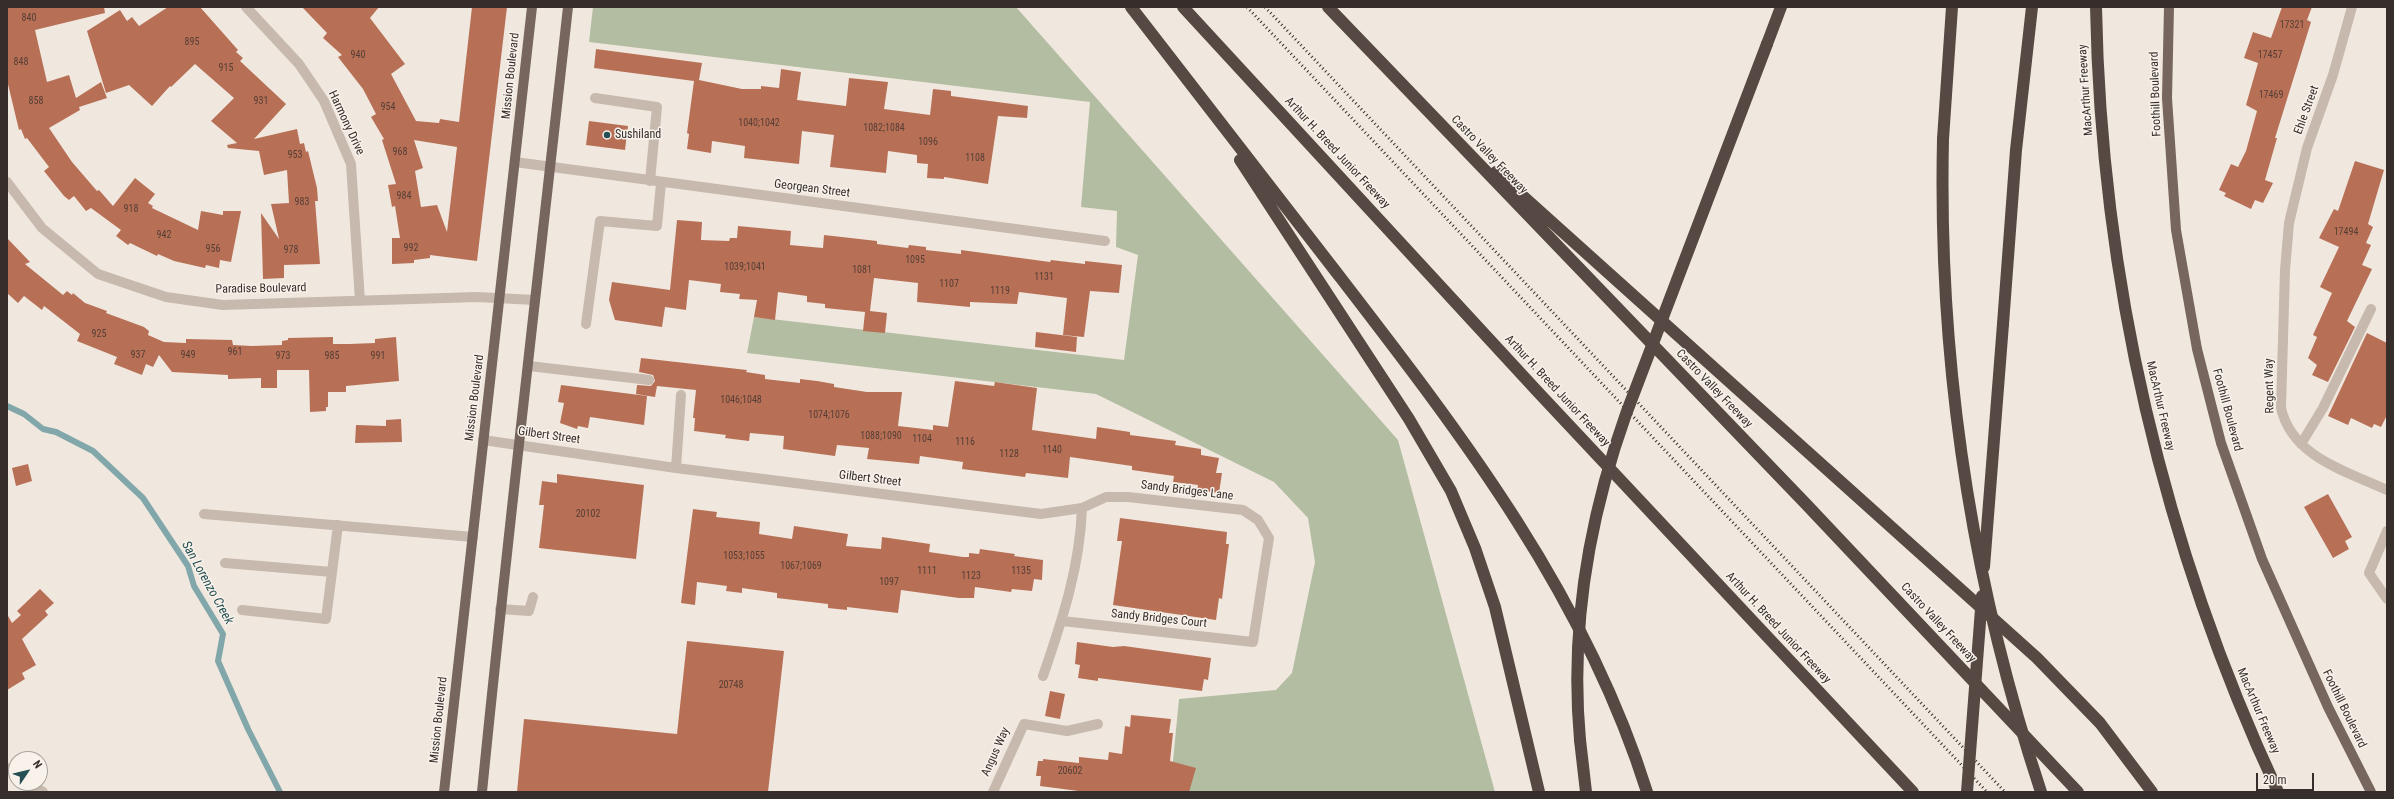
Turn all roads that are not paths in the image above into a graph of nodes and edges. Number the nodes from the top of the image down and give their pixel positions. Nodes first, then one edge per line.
1 (246, 7) edge
2 (532, 7) edge
3 (568, 7) edge
4 (1131, 7) edge
5 (1183, 7) edge
6 (1328, 7) edge
7 (1781, 7) edge
8 (1952, 7) edge
9 (2032, 7) edge
10 (2096, 7) edge
11 (2169, 7) edge
12 (2352, 7) edge
13 (1168, 56) junction
14 (595, 98) dead end
15 (1423, 107) junction
16 (515, 162) junction
17 (550, 167) junction
18 (650, 181) junction
19 (7, 182) edge
20 (661, 183) junction
21 (2289, 223) joint
22 (1105, 241) dead end
23 (500, 297) junction
24 (360, 300) junction
25 (535, 300) junction
26 (2371, 309) dead end
27 (586, 324) dead end
28 (529, 366) junction
29 (648, 380) dead end
30 (681, 394) dead end
31 (483, 440) junction
32 (2301, 444) junction
33 (518, 445) junction
34 (676, 468) junction
35 (2387, 490) edge
36 (1082, 508) junction
37 (204, 514) dead end
38 (338, 525) junction
39 (2387, 531) edge
40 (473, 537) junction
41 (225, 563) dead end
42 (332, 572) junction
43 (533, 597) dead end
44 (2387, 599) edge
45 (500, 609) junction
46 (242, 610) dead end
47 (1062, 621) junction
48 (1253, 642) joint
49 (1043, 676) dead end
50 (1098, 724) dead end
51 (444, 792) edge
52 (482, 792) edge
53 (993, 792) edge
54 (1539, 792) edge
55 (1586, 792) edge
56 (1646, 792) edge
57 (1913, 792) edge
58 (1967, 792) edge
59 (2041, 792) edge
60 (2078, 792) edge
61 (2152, 792) edge
62 (2278, 792) edge
63 (2371, 792) edge

1 - 24 street, Harmony Drive
2 - 16 main road, Mission Boulevard
3 - 17 main road
4 - 13 highway
5 - 57 highway, Arthur H. Breed Junior Freeway
6 - 15 highway, Castro Valley Freeway
7 - 55 highway, bridge
8 - 59 highway, bridge
9 - 58 highway, bridge
10 - 62 highway, MacArthur Freeway
11 - 63 main road, Foothill Boulevard
12 - 21 street, Ehle Street
13 - 54 highway
13 - 56 highway
14 - 18 street
15 - 60 highway, Castro Valley Freeway
15 - 61 highway
16 - 17 street, Georgean Street
16 - 23 main road, Mission Boulevard
17 - 18 street, Georgean Street
17 - 25 main road
18 - 20 street, Georgean Street
19 - 24 street, Paradise Boulevard
20 - 22 street, Georgean Street
20 - 27 street
21 - 32 street, Regent Way
23 - 24 street, Paradise Boulevard
23 - 25 street, Paradise Boulevard
23 - 31 main road, Mission Boulevard
25 - 28 main road
26 - 32 street
28 - 29 street
28 - 33 main road
30 - 34 street
31 - 33 street, Gilbert Street
31 - 40 main road, Mission Boulevard
32 - 35 street, Regent Way
33 - 34 street, Gilbert Street
33 - 45 main road
34 - 36 street, Gilbert Street
36 - 47 street
36 - 48 street, Sandy Bridges Lane
37 - 38 street
38 - 40 street
38 - 42 street
39 - 44 street
40 - 51 main road, Mission Boulevard
41 - 42 street
42 - 46 street
43 - 45 street
45 - 52 main road
47 - 48 street, Sandy Bridges Court
47 - 49 street
50 - 53 street, Angus Way

